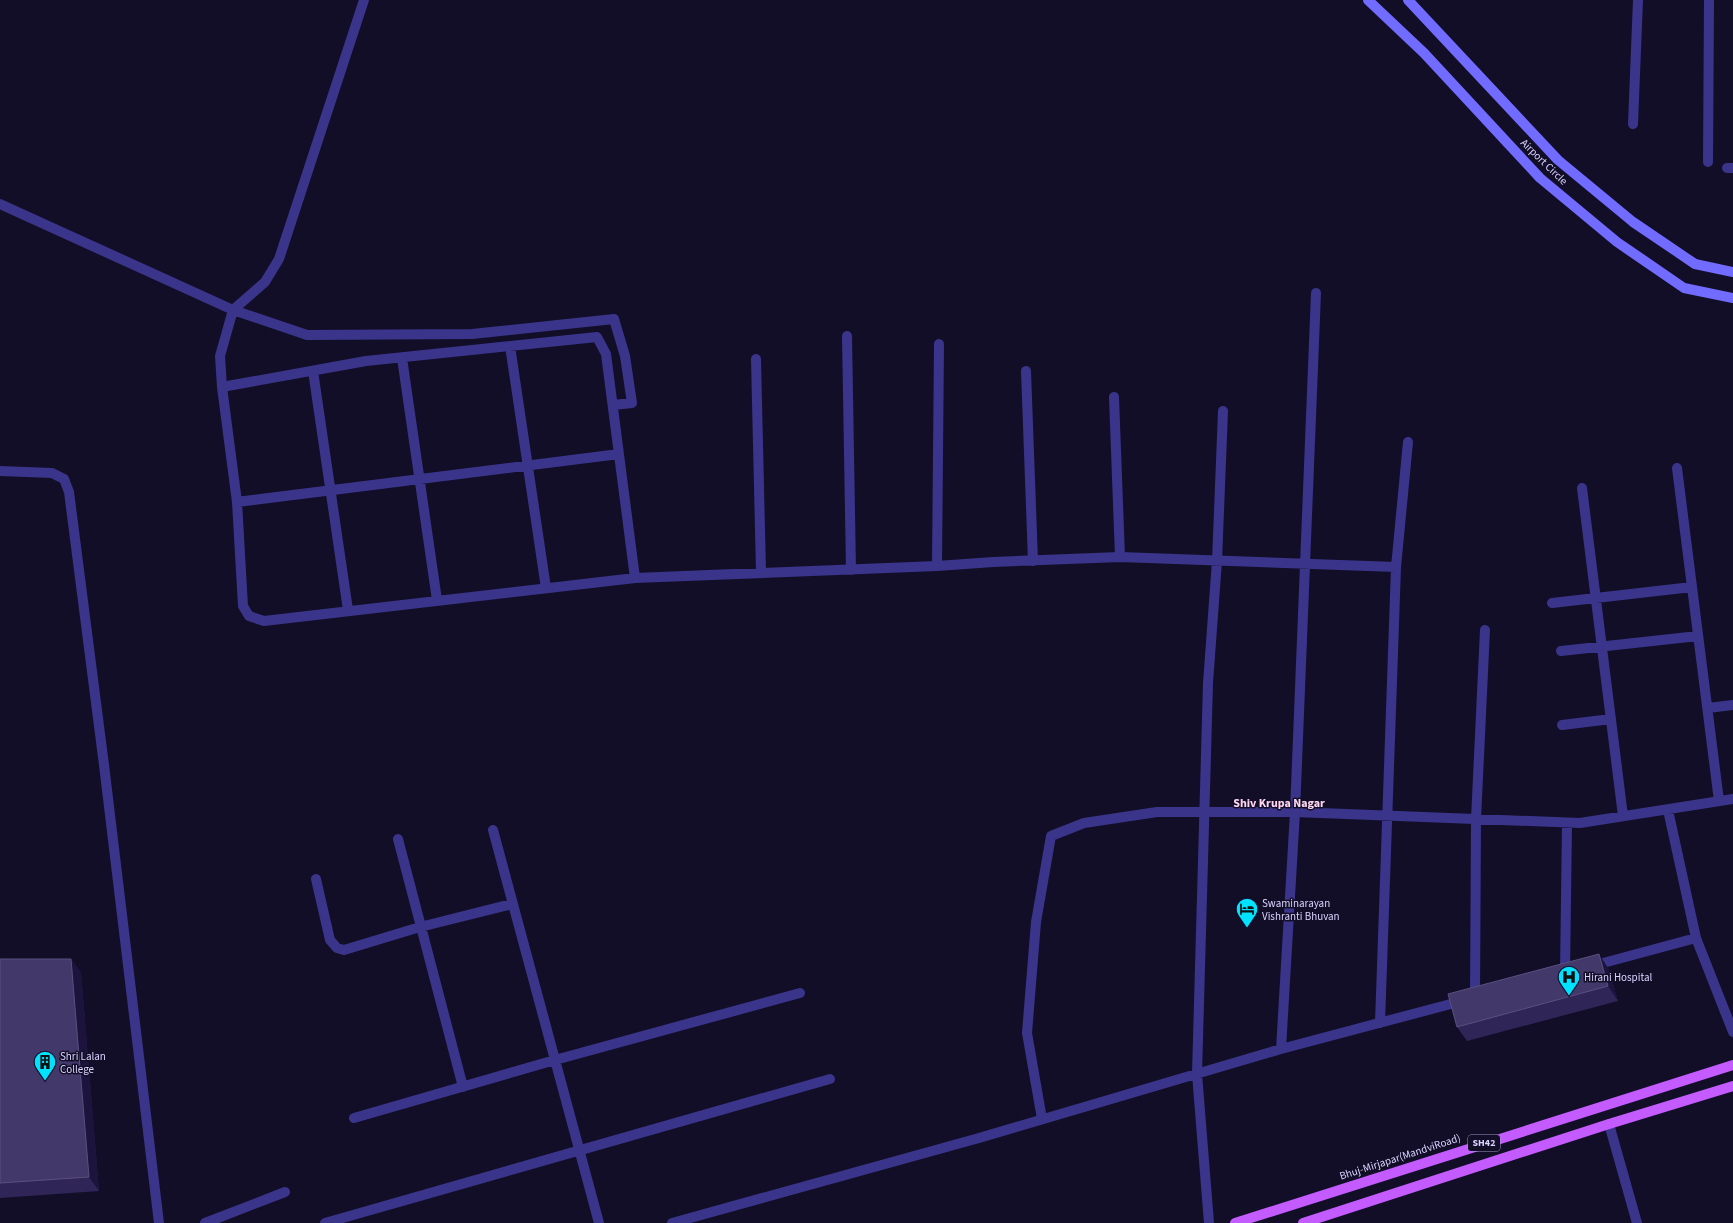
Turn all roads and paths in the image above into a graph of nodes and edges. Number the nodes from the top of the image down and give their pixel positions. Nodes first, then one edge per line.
1 (364, 0) edge
2 (1368, 0) edge
3 (1408, 0) edge
4 (1638, 0) edge
5 (1709, 0) edge
6 (1633, 124) dead end
7 (1708, 162) dead end
8 (0, 204) edge
9 (1733, 272) edge
10 (1316, 293) dead end
11 (1733, 298) edge
12 (233, 310) junction
13 (847, 336) dead end
14 (939, 344) dead end
15 (510, 346) junction
16 (402, 358) junction
17 (756, 359) dead end
18 (313, 371) junction
19 (1026, 371) dead end
20 (222, 387) junction
21 (1114, 397) dead end
22 (613, 406) junction
23 (1223, 411) dead end
24 (1408, 442) dead end
25 (619, 454) junction
26 (528, 465) junction
27 (1677, 468) dead end
28 (0, 471) edge
29 (418, 479) junction
30 (1582, 488) dead end
31 (330, 490) junction
32 (237, 502) junction
33 (1120, 557) junction
34 (1033, 561) junction
35 (1217, 561) junction
36 (1305, 564) junction
37 (937, 566) junction
38 (1396, 567) junction
39 (851, 570) junction
40 (761, 572) junction
41 (635, 578) junction
42 (1692, 587) junction
43 (546, 588) junction
44 (1596, 598) junction
45 (437, 600) junction
46 (1552, 603) dead end
47 (348, 610) junction
48 (1485, 630) dead end
49 (1698, 636) junction
50 (1602, 647) junction
51 (1561, 651) dead end
52 (1733, 705) edge
53 (1708, 708) junction
54 (1611, 719) junction
55 (1562, 725) dead end
56 (1733, 799) edge
57 (1719, 802) junction
58 (1668, 810) junction
59 (1205, 812) junction
60 (1295, 812) junction
61 (1388, 815) junction
62 (1623, 816) junction
63 (1476, 819) junction
64 (1567, 822) junction
65 (492, 830) dead end
66 (398, 839) dead end
67 (316, 879) dead end
68 (512, 904) junction
69 (420, 927) junction
70 (1696, 938) junction
71 (800, 993) dead end
72 (1380, 1023) junction
73 (1733, 1032) edge
74 (1280, 1050) junction
75 (555, 1060) junction
76 (1733, 1065) edge
77 (1197, 1074) junction
78 (830, 1079) dead end
79 (1733, 1086) edge
80 (463, 1087) junction
81 (354, 1118) dead end
82 (1042, 1119) junction
83 (1610, 1124) junction
84 (579, 1151) junction
85 (285, 1192) dead end
86 (159, 1223) edge
87 (205, 1223) edge
88 (325, 1223) edge
89 (599, 1223) edge
90 (672, 1223) edge
91 (1208, 1223) edge
92 (1235, 1223) edge
93 (1303, 1223) edge
94 (1637, 1223) edge

1 - 12 street
2 - 11 main road, Airport Circle
3 - 9 main road, Airport Circle
4 - 6 street
5 - 7 street
8 - 12 street
10 - 36 street
12 - 20 street
12 - 22 street
13 - 39 street
14 - 37 street
15 - 16 street
15 - 22 street
15 - 26 street
16 - 18 street
16 - 29 street
17 - 40 street
18 - 20 street
18 - 31 street
19 - 34 street
20 - 32 street
21 - 33 street
22 - 25 street
23 - 35 street
24 - 38 street
25 - 26 street
25 - 41 street
26 - 29 street
26 - 43 street
27 - 42 street
28 - 86 street
29 - 31 street
29 - 45 street
30 - 44 street
31 - 32 street
31 - 47 street
32 - 47 street
33 - 34 street
33 - 35 street
34 - 37 street
35 - 36 street
35 - 59 street
36 - 38 street
36 - 60 street
37 - 39 street
38 - 61 street
39 - 40 street
40 - 41 street
41 - 43 street
42 - 44 street
42 - 49 street
43 - 45 street
44 - 46 street
44 - 50 street
45 - 47 street
48 - 63 street
49 - 50 street
49 - 53 street
50 - 51 street
50 - 54 street
52 - 53 street
53 - 57 street
54 - 55 street
54 - 62 street
56 - 57 street
57 - 58 street
58 - 62 street
58 - 70 street
59 - 60 street
59 - 77 street
59 - 82 street
60 - 61 street
60 - 74 street
61 - 63 street
61 - 72 street
62 - 64 street
63 - 64 street
63 - 72 street
64 - 70 street
65 - 68 street
66 - 69 street
67 - 69 street
68 - 69 street
68 - 75 street
69 - 80 street
70 - 73 street
71 - 75 street
72 - 74 street
74 - 77 street
75 - 80 street
75 - 84 street
76 - 92 main road, Bhuj-Mirjapar(MandviRoad) / SH42
77 - 82 street
77 - 91 street
78 - 84 street
79 - 83 main road, SH42
80 - 81 street
82 - 90 street
83 - 93 main road, SH42
83 - 94 street
84 - 88 street
84 - 89 street
85 - 87 street

